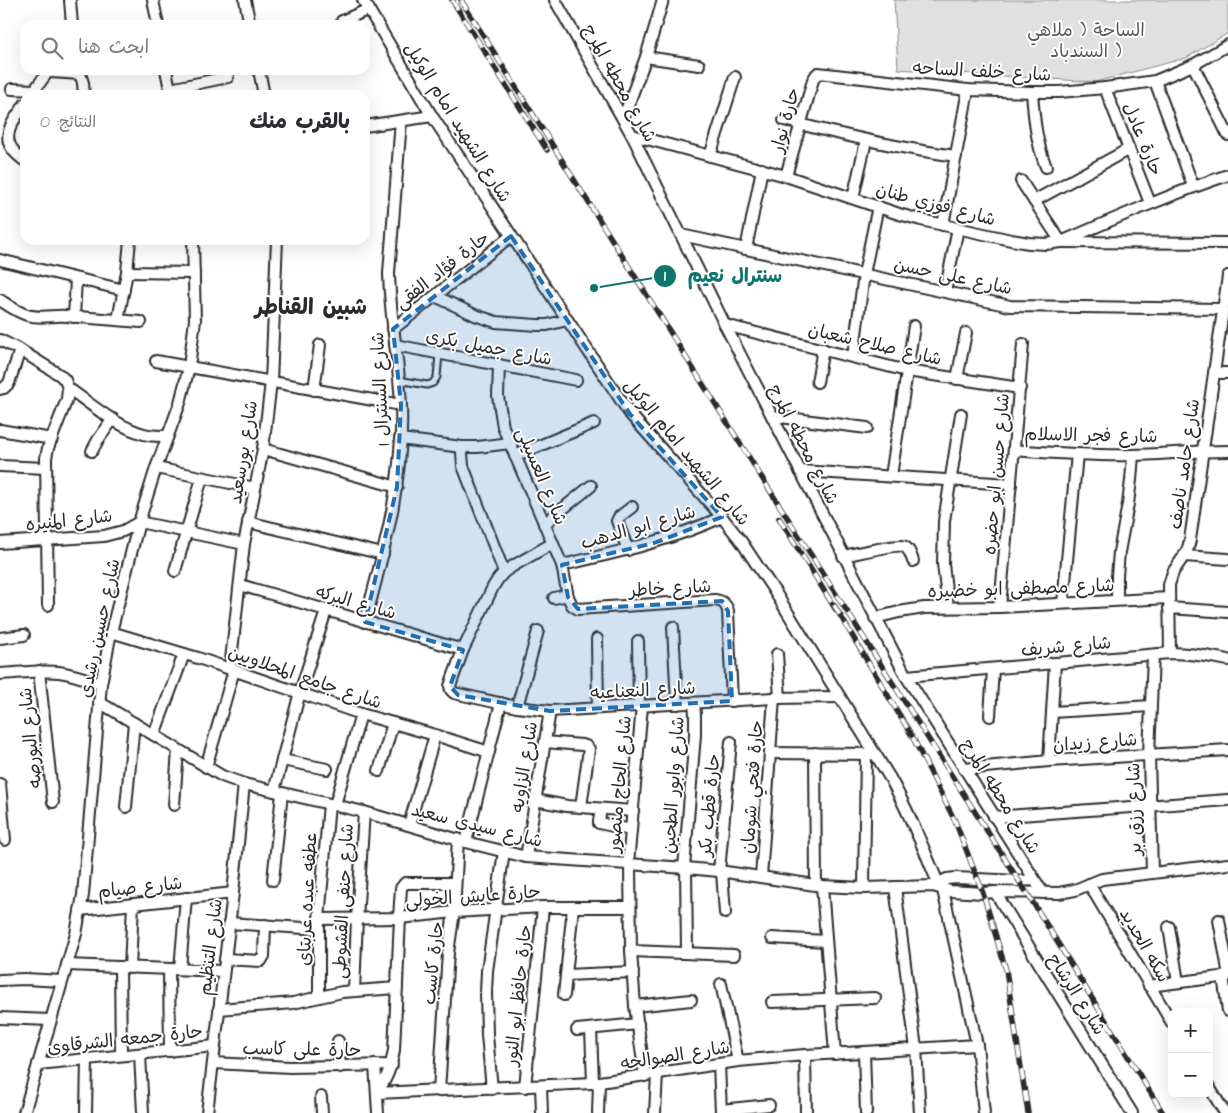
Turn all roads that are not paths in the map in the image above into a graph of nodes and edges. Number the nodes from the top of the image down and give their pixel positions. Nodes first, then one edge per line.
1 (70, 0) edge
2 (153, 0) edge
3 (244, 0) edge
4 (555, 0) edge
5 (663, 0) edge
6 (366, 5) edge
7 (72, 20) edge
8 (157, 20) edge
9 (249, 20) edge
10 (344, 20) edge
11 (1228, 45) edge
12 (646, 57) junction
13 (699, 64) dead end
14 (1193, 65) junction
15 (816, 74) joint
16 (46, 75) edge
17 (81, 75) edge
18 (167, 75) edge
19 (260, 75) edge
20 (228, 77) dead end
21 (735, 77) dead end
22 (1155, 81) junction
23 (1105, 88) junction
24 (12, 89) dead end
25 (20, 90) edge
26 (34, 90) edge
27 (84, 90) edge
28 (170, 90) edge
29 (178, 90) edge
30 (263, 90) edge
31 (968, 90) junction
32 (1032, 92) junction
33 (20, 112) edge
34 (432, 116) junction
35 (623, 119) junction
36 (401, 120) junction
37 (784, 120) dead end
38 (12, 124) junction
39 (800, 124) junction
40 (0, 125) edge
41 (370, 127) edge
42 (632, 135) junction
43 (1228, 135) edge
44 (866, 141) junction
45 (1129, 149) junction
46 (20, 156) edge
47 (710, 156) junction
48 (956, 156) junction
49 (1046, 166) dead end
50 (762, 169) junction
51 (1228, 175) edge
52 (786, 176) junction
53 (1021, 181) dead end
54 (1193, 186) junction
55 (853, 198) junction
56 (1034, 201) junction
57 (1150, 203) junction
58 (878, 206) junction
59 (943, 225) junction
60 (958, 228) junction
61 (681, 235) junction
62 (511, 236) junction
63 (1060, 242) junction
64 (1228, 243) edge
65 (130, 245) edge
66 (193, 245) edge
67 (277, 245) edge
68 (746, 249) junction
69 (0, 260) edge
70 (127, 272) junction
71 (194, 272) junction
72 (864, 274) junction
73 (1228, 276) edge
74 (76, 279) junction
75 (124, 290) junction
76 (945, 292) junction
77 (435, 296) junction
78 (0, 300) edge
79 (1223, 308) junction
80 (74, 317) junction
81 (118, 320) junction
82 (567, 320) junction
83 (1225, 321) edge
84 (141, 322) dead end
85 (725, 325) junction
86 (914, 326) dead end
87 (393, 329) junction
88 (966, 333) dead end
89 (0, 340) edge
90 (1023, 344) dead end
91 (320, 345) dead end
92 (395, 345) junction
93 (823, 349) junction
94 (20, 350) junction
95 (439, 354) junction
96 (853, 357) junction
97 (156, 361) dead end
98 (499, 365) junction
99 (189, 367) junction
100 (907, 371) junction
101 (1214, 373) junction
102 (1228, 373) edge
103 (957, 379) junction
104 (398, 380) junction
105 (576, 380) dead end
106 (271, 382) junction
107 (817, 382) dead end
108 (68, 388) junction
109 (1020, 388) junction
110 (0, 389) edge
111 (314, 390) junction
112 (401, 405) junction
113 (962, 414) dead end
114 (772, 416) junction
115 (113, 420) junction
116 (594, 423) dead end
117 (867, 428) dead end
118 (0, 430) edge
119 (168, 436) junction
120 (52, 439) junction
121 (400, 439) junction
122 (510, 443) junction
123 (462, 447) junction
124 (262, 449) junction
125 (1014, 450) junction
126 (92, 451) dead end
127 (1203, 451) junction
128 (1228, 451) edge
129 (1077, 454) junction
130 (1133, 455) junction
131 (515, 456) junction
132 (0, 466) edge
133 (46, 468) junction
134 (156, 468) junction
135 (800, 471) junction
136 (891, 476) junction
137 (202, 478) junction
138 (951, 480) junction
139 (1011, 484) junction
140 (591, 486) dead end
141 (396, 487) junction
142 (255, 488) junction
143 (632, 507) dead end
144 (722, 518) junction
145 (139, 522) junction
146 (248, 522) junction
147 (544, 524) junction
148 (187, 531) junction
149 (47, 540) junction
150 (0, 543) edge
151 (244, 544) junction
152 (553, 544) junction
153 (628, 550) junction
154 (383, 554) junction
155 (843, 556) junction
156 (1184, 556) junction
157 (1228, 559) edge
158 (913, 561) dead end
159 (562, 565) junction
160 (175, 571) dead end
161 (504, 572) junction
162 (240, 586) junction
163 (568, 597) junction
164 (554, 598) dead end
165 (1117, 600) junction
166 (1063, 603) junction
167 (1169, 603) junction
168 (48, 605) dead end
169 (948, 607) junction
170 (1000, 607) junction
171 (326, 610) junction
172 (1228, 612) edge
173 (876, 618) junction
174 (365, 622) junction
175 (672, 628) dead end
176 (538, 631) dead end
177 (110, 632) junction
178 (24, 635) dead end
179 (0, 638) edge
180 (597, 639) dead end
181 (638, 641) dead end
182 (463, 650) junction
183 (1170, 653) junction
184 (184, 654) junction
185 (777, 654) dead end
186 (1153, 655) junction
187 (1228, 660) edge
188 (1055, 663) junction
189 (993, 669) junction
190 (232, 670) junction
191 (39, 671) junction
192 (0, 674) edge
193 (906, 676) junction
194 (101, 684) junction
195 (300, 692) junction
196 (840, 697) junction
197 (777, 698) junction
198 (732, 701) junction
199 (99, 702) junction
200 (694, 703) junction
201 (501, 704) junction
202 (676, 704) junction
203 (517, 706) junction
204 (641, 706) junction
205 (1151, 706) junction
206 (598, 708) junction
207 (550, 711) junction
208 (1052, 712) junction
209 (361, 714) junction
210 (990, 716) dead end
211 (134, 723) junction
212 (393, 723) junction
213 (154, 735) junction
214 (435, 735) junction
215 (545, 742) junction
216 (731, 742) dead end
217 (178, 750) junction
218 (1228, 750) edge
219 (489, 752) junction
220 (770, 753) junction
221 (815, 753) junction
222 (871, 754) junction
223 (1149, 755) junction
224 (282, 760) junction
225 (1050, 761) junction
226 (206, 767) junction
227 (964, 768) junction
228 (327, 769) dead end
229 (379, 771) dead end
230 (0, 784) edge
231 (244, 784) junction
232 (278, 792) junction
233 (535, 800) junction
234 (1228, 800) edge
235 (52, 802) dead end
236 (332, 804) junction
237 (174, 805) dead end
238 (1150, 806) junction
239 (126, 807) dead end
240 (581, 807) junction
241 (600, 809) junction
242 (633, 811) junction
243 (364, 812) junction
244 (994, 817) junction
245 (409, 825) junction
246 (631, 830) junction
247 (6, 840) dead end
248 (462, 841) junction
249 (504, 852) junction
250 (526, 857) junction
251 (629, 864) junction
252 (1228, 864) edge
253 (685, 868) junction
254 (720, 872) junction
255 (1152, 873) junction
256 (761, 877) junction
257 (273, 880) dead end
258 (1034, 880) junction
259 (455, 883) junction
260 (1090, 884) junction
261 (819, 885) junction
262 (938, 886) junction
263 (895, 887) junction
264 (864, 888) junction
265 (995, 892) junction
266 (233, 893) junction
267 (1043, 893) junction
268 (186, 898) junction
269 (133, 904) junction
270 (543, 907) junction
271 (574, 907) junction
272 (630, 907) junction
273 (496, 909) junction
274 (80, 910) junction
275 (454, 912) junction
276 (725, 914) dead end
277 (400, 918) junction
278 (357, 919) junction
279 (1219, 920) dead end
280 (229, 923) junction
281 (319, 924) junction
282 (265, 925) junction
283 (1168, 927) dead end
284 (772, 938) dead end
285 (826, 941) junction
286 (631, 951) junction
287 (687, 953) junction
288 (734, 955) dead end
289 (225, 959) junction
290 (67, 965) junction
291 (125, 967) junction
292 (175, 969) junction
293 (223, 971) junction
294 (633, 972) junction
295 (1226, 974) edge
296 (566, 975) junction
297 (0, 980) edge
298 (62, 981) junction
299 (1178, 982) junction
300 (721, 984) dead end
301 (1149, 986) junction
302 (397, 988) junction
303 (354, 991) junction
304 (564, 995) dead end
305 (319, 996) junction
306 (875, 998) dead end
307 (691, 1000) dead end
308 (830, 1000) junction
309 (772, 1002) dead end
310 (635, 1006) junction
311 (219, 1009) junction
312 (1228, 1011) edge
313 (1168, 1017) edge
314 (0, 1018) edge
315 (50, 1020) junction
316 (638, 1024) junction
317 (591, 1029) junction
318 (577, 1030) dead end
319 (338, 1041) dead end
320 (977, 1045) junction
321 (215, 1046) junction
322 (916, 1049) junction
323 (170, 1051) junction
324 (864, 1052) junction
325 (140, 1054) junction
326 (834, 1054) junction
327 (121, 1055) junction
328 (805, 1055) junction
329 (87, 1059) junction
330 (738, 1061) junction
331 (213, 1063) junction
332 (38, 1064) junction
333 (719, 1064) junction
334 (375, 1065) junction
335 (392, 1065) junction
336 (340, 1067) junction
337 (657, 1074) junction
338 (645, 1076) junction
339 (596, 1083) junction
340 (541, 1086) junction
341 (525, 1087) junction
342 (492, 1089) junction
343 (439, 1091) junction
344 (377, 1094) junction
345 (1213, 1094) edge
346 (321, 1097) dead end
347 (769, 1105) dead end
348 (721, 1112) edge
349 (24, 1113) edge
350 (86, 1113) edge
351 (143, 1113) edge
352 (207, 1113) edge
353 (322, 1113) edge
354 (378, 1113) edge
355 (542, 1113) edge
356 (598, 1113) edge
357 (655, 1113) edge
358 (806, 1113) edge
359 (866, 1113) edge
360 (920, 1113) edge
361 (984, 1113) edge
362 (1132, 1113) edge
363 (1225, 1113) edge

1 - 7 street
2 - 8 street
3 - 9 street
4 - 35 street, شارع محطه المرج
5 - 12 street
6 - 10 street
6 - 34 street, شارع الشهيد امام الوكيل
11 - 14 street, شارع خلف الساحه
12 - 13 street
12 - 35 street
14 - 22 street, شارع خلف الساحه
14 - 43 street
15 - 31 street, شارع خلف الساحه
15 - 39 street, حارة نوار
16 - 26 street
17 - 27 street
18 - 28 street
19 - 30 street
20 - 29 street
21 - 47 street
22 - 23 street, شارع خلف الساحه
22 - 54 street
23 - 32 street, شارع خلف الساحه
23 - 45 street, حارة عادل
24 - 25 street
31 - 32 street, شارع خلف الساحه
31 - 48 street
32 - 49 street
33 - 38 street
34 - 36 street
34 - 62 street, شارع الشهيد امام الوكيل
35 - 42 street, شارع محطه المرج
36 - 41 street
36 - 87 street, شارع السنترال 1
37 - 39 street
38 - 40 street
38 - 46 street
39 - 44 street
39 - 52 street, حارة نوار
42 - 47 street, شارع فوزي طنان
42 - 61 street, شارع محطه المرج
44 - 48 street
44 - 55 street
45 - 56 street
45 - 57 street, حارة عادل
47 - 50 street, شارع فوزي طنان
48 - 59 street
50 - 52 street, شارع فوزي طنان
50 - 68 street
51 - 54 street, شارع فوزي طنان
52 - 55 street, شارع فوزي طنان
53 - 56 street
54 - 57 street, شارع فوزي طنان
55 - 58 street, شارع فوزي طنان
56 - 63 street
57 - 63 street, شارع فوزي طنان
58 - 59 street, شارع فوزي طنان
58 - 72 street
59 - 60 street, شارع فوزي طنان
60 - 63 street, شارع فوزي طنان
60 - 76 street
61 - 68 street, شارع على حسن
61 - 85 street, شارع محطه المرج
62 - 77 street, حارة فؤاد الفقى
62 - 82 street, شارع الشهيد امام الوكيل
63 - 64 street
65 - 70 street
66 - 71 street, شارع حسين رشدى
67 - 106 street, شارع بورسعيد
68 - 72 street, شارع على حسن
69 - 74 street
70 - 71 street
70 - 75 street
71 - 99 street, شارع حسين رشدى
72 - 76 street, شارع على حسن
72 - 96 street
73 - 79 street, شارع حامد ناصف
74 - 75 street
74 - 80 street
75 - 81 street
76 - 79 street, شارع على حسن
77 - 82 street
77 - 87 street, حارة فؤاد الفقى
78 - 80 street
79 - 83 street, شارع حامد ناصف
80 - 81 street
81 - 84 street
82 - 144 street, شارع الشهيد امام الوكيل
83 - 101 street, شارع حامد ناصف
85 - 93 street, شارع صلاح شعبان
85 - 114 street, شارع محطه المرج
86 - 100 street
87 - 92 street, شارع السنترال 1
88 - 103 street
89 - 94 street
90 - 109 street, شارع حسن ابو حضره
91 - 111 street
92 - 95 street, شارع جميل بكرى
92 - 104 street, شارع السنترال 1
93 - 96 street, شارع صلاح شعبان
93 - 107 street
94 - 108 street
94 - 110 street
95 - 98 street, شارع جميل بكرى
95 - 104 lane
96 - 100 street, شارع صلاح شعبان
97 - 99 street
98 - 105 street, شارع جميل بكرى
98 - 122 street, شارع العسيلى
99 - 106 street
99 - 119 street, شارع حسين رشدى
100 - 103 street, شارع صلاح شعبان
100 - 136 street
101 - 102 street
101 - 127 street, شارع حامد ناصف
103 - 109 street, شارع صلاح شعبان
104 - 112 street, شارع السنترال 1
106 - 111 street
106 - 124 street, شارع بورسعيد
108 - 115 street
108 - 120 street
109 - 125 street, شارع حسن ابو حضره
111 - 112 street
112 - 121 street, شارع السنترال 1
113 - 138 street
114 - 117 street
114 - 135 street, شارع محطه المرج
115 - 119 street
115 - 126 street
116 - 131 street
118 - 120 street
119 - 134 street, شارع حسين رشدى
120 - 133 street
121 - 123 street
121 - 141 street, شارع السنترال 1
122 - 123 street
122 - 131 street, شارع العسيلى
123 - 161 street
124 - 141 street
124 - 142 street, شارع بورسعيد
125 - 129 street, شارع فجر الاسلام
125 - 139 street, شارع حسن ابو حضره
127 - 128 street, شارع فجر الاسلام
127 - 130 street, شارع فجر الاسلام
127 - 156 street, شارع حامد ناصف
129 - 130 street, شارع فجر الاسلام
129 - 166 street
130 - 165 street
131 - 147 street, شارع العسيلى
132 - 133 street
133 - 149 street
134 - 137 street
134 - 145 street, شارع حسين رشدى
135 - 136 street
135 - 155 street, شارع محطه المرج
136 - 138 street
137 - 142 street
137 - 148 street
138 - 139 street
138 - 169 street
139 - 170 street, شارع حسن ابو حضره
140 - 147 street
141 - 154 street, شارع السنترال 1
142 - 146 street, شارع بورسعيد
143 - 153 street
144 - 153 street, شارع ابو الدهب
144 - 196 street, شارع الشهيد امام الوكيل
145 - 148 street
145 - 149 street, شارع المنيره
145 - 177 street, شارع حسين رشدى
146 - 151 street, شارع بورسعيد
146 - 154 street
147 - 152 street, شارع العسيلى
148 - 151 street
148 - 160 street
149 - 150 street, شارع المنيره
149 - 168 street
151 - 162 street, شارع بورسعيد
152 - 159 street, شارع العسيلى
152 - 161 street
153 - 159 street, شارع ابو الدهب
154 - 174 street, شارع السنترال 1
155 - 158 street
155 - 173 street, شارع محطه المرج
156 - 157 street
156 - 167 street, شارع حامد ناصف
159 - 163 street, شارع العسيلى
161 - 182 street
162 - 171 street, شارع البركه
162 - 190 street, شارع بورسعيد
163 - 164 street
163 - 198 street, شارع خاطر
165 - 166 street, شارع مصطفى ابو خضيره
165 - 167 street, شارع مصطفى ابو خضيره
166 - 170 street, شارع مصطفى ابو خضيره
167 - 172 street, شارع مصطفى ابو خضيره
167 - 183 street, شارع حامد ناصف
169 - 170 street, شارع مصطفى ابو خضيره
169 - 173 street, شارع مصطفى ابو خضيره
171 - 174 street, شارع البركه
171 - 195 street
173 - 193 street, شارع محطه المرج
174 - 182 street, شارع البركه
175 - 202 street
176 - 203 street
177 - 184 street, شارع جامع المحلاويين
177 - 194 street, شارع حسين رشدى
178 - 179 street
180 - 206 street
181 - 204 street, شارع الحاج منصور
182 - 201 street, شارع النعناعيه
183 - 186 street, شارع شريف
183 - 187 street, شارع شريف
184 - 190 street, شارع جامع المحلاويين
184 - 213 street
185 - 197 street, حارة فتحي شومان
186 - 188 street, شارع شريف
186 - 205 street, شارع رزق بر
188 - 189 street, شارع شريف
188 - 208 street
189 - 193 street, شارع شريف
189 - 210 street
190 - 195 street, شارع جامع المحلاويين
190 - 226 street, شارع بورسعيد
191 - 192 street
191 - 194 street
191 - 235 street, شارع البورصه
193 - 227 street, شارع محطه المرج
194 - 199 street, شارع حسين رشدى
195 - 209 street, شارع جامع المحلاويين
195 - 224 street
196 - 197 street, شارع النعناعيه
196 - 222 street, شارع الشهيد امام الوكيل
197 - 198 street, شارع النعناعيه
197 - 220 street, حارة فتحي شومان
198 - 200 street, شارع النعناعيه
199 - 211 street, شارع سيدى سعيد
199 - 274 street, شارع حسين رشدى
200 - 202 street, شارع النعناعيه
200 - 253 street, شارع وابور الطحين
201 - 203 street, شارع النعناعيه
201 - 219 street, حارة كاسب
202 - 204 street, شارع النعناعيه
203 - 207 street, شارع النعناعيه
204 - 206 street, شارع النعناعيه
204 - 242 street, شارع الحاج منصور
205 - 208 street
205 - 223 street, شارع رزق بر
206 - 207 street, شارع النعناعيه
207 - 215 street, شارع الزاويه
208 - 225 street
209 - 212 street, شارع جامع المحلاويين
209 - 236 street, عطفه عبده عربتاى
211 - 213 street, شارع سيدى سعيد
211 - 239 street
212 - 214 street, شارع جامع المحلاويين
212 - 229 street
213 - 217 street, شارع سيدى سعيد
214 - 219 street, شارع جامع المحلاويين
214 - 245 street
215 - 233 street, شارع الزاويه
215 - 240 street
216 - 254 street, حارة قطب بكر
217 - 226 street, شارع سيدى سعيد
217 - 237 street
218 - 223 street, شارع زيدان
219 - 248 street, حارة كاسب
220 - 221 street
220 - 256 street, حارة فتحي شومان
221 - 222 street
221 - 261 street
222 - 262 street, شارع الشهيد امام الوكيل
222 - 264 street
223 - 225 street, شارع زيدان
223 - 238 street, شارع رزق بر
224 - 228 street
224 - 232 street
225 - 227 street, شارع زيدان
226 - 231 street, شارع سيدى سعيد
227 - 244 street, شارع محطه المرج
230 - 247 street
231 - 232 street, شارع سيدى سعيد
231 - 266 street, شارع التنظيم
232 - 236 street, شارع سيدى سعيد
232 - 257 street
233 - 240 street
233 - 250 street, شارع الزاويه
234 - 238 street
236 - 243 street, شارع سيدى سعيد
236 - 281 street, عطفه عبده عربتاى
238 - 244 street
238 - 255 street, شارع رزق بر
240 - 241 street
241 - 242 street
241 - 246 street
242 - 246 street, شارع الحاج منصور
243 - 245 street, شارع سيدى سعيد
243 - 278 street, شارع حنفى القشوطى
244 - 258 street, شارع محطه المرج
245 - 248 street, شارع سيدى سعيد
246 - 251 street, شارع الحاج منصور
248 - 249 street, شارع سيدى سعيد
248 - 259 street, حارة كاسب
249 - 250 street, شارع سيدى سعيد
249 - 273 street
250 - 251 street, شارع سيدى سعيد
251 - 253 street, شارع سيدى سعيد
251 - 272 street, شارع الحاج منصور
252 - 255 street
253 - 254 street, شارع سيدى سعيد
253 - 287 street, شارع وابور الطحين
254 - 256 street, شارع سيدى سعيد
254 - 276 street, حارة قطب بكر
255 - 260 street
256 - 261 street, شارع سيدى سعيد
258 - 262 street
258 - 267 street, شارع محطه المرج
259 - 275 street, حارة كاسب
259 - 277 street
260 - 267 street
260 - 301 street, سكه الحديد
261 - 264 street, شارع سيدى سعيد
261 - 285 street
262 - 263 street, شارع سيدى سعيد
262 - 265 street
262 - 320 street, شارع الشهيد امام الوكيل
263 - 264 street, شارع سيدى سعيد
263 - 322 street
265 - 267 street
265 - 362 street, شارع الرشاح
266 - 268 street, شارع صيام
266 - 280 street, شارع التنظيم
268 - 269 street, شارع صيام
268 - 292 street
269 - 274 street, شارع صيام
269 - 291 street
270 - 271 street, حارة عايش الخولى
270 - 273 street, حارة عايش الخولى
270 - 341 street, حارة حافظ ابو النور
271 - 272 street, حارة عايش الخولى
271 - 296 street
272 - 286 street, شارع الحاج منصور
273 - 275 street, حارة عايش الخولى
273 - 342 street
274 - 290 street, شارع حسين رشدى
275 - 277 street, حارة عايش الخولى
275 - 343 street, حارة كاسب
277 - 278 street, حارة عايش الخولى
277 - 302 street
278 - 281 street, حارة عايش الخولى
278 - 303 street, شارع حنفى القشوطى
279 - 295 street
280 - 282 street, حارة عايش الخولى
280 - 289 street, شارع التنظيم
281 - 282 street, حارة عايش الخولى
281 - 305 street, عطفه عبده عربتاى
282 - 289 street
283 - 299 street
284 - 285 street
285 - 308 street
286 - 287 street
286 - 294 street, شارع الحاج منصور
287 - 288 street
289 - 293 street, شارع التنظيم
290 - 291 street
290 - 298 street, شارع حسين رشدى
291 - 292 street
291 - 327 street
292 - 293 street
292 - 323 street
293 - 311 street, شارع التنظيم
294 - 296 street
294 - 310 street, شارع الحاج منصور
295 - 299 street
295 - 312 street
296 - 304 street
297 - 298 street
298 - 315 street, شارع حسين رشدى
299 - 301 street
300 - 330 street
301 - 313 street, سكه الحديد
302 - 303 street
302 - 335 street
303 - 305 street
305 - 311 street
306 - 308 street
307 - 310 street
308 - 309 street
308 - 326 street
310 - 316 street, شارع الحاج منصور
311 - 321 street, شارع التنظيم
314 - 315 street
315 - 332 street, شارع حسين رشدى
316 - 317 street
316 - 338 street, شارع الحاج منصور
317 - 318 street
317 - 339 street
319 - 336 street
320 - 322 street, شارع الصوالحه
320 - 361 street, شارع الشهيد امام الوكيل
321 - 323 street, حارة جمعه الشرقاوى
321 - 331 street, شارع التنظيم
322 - 324 street, شارع الصوالحه
322 - 360 street
323 - 325 street, حارة جمعه الشرقاوى
324 - 326 street, شارع الصوالحه
324 - 359 street
325 - 327 street, حارة جمعه الشرقاوى
325 - 351 street
326 - 328 street, شارع الصوالحه
327 - 329 street, حارة جمعه الشرقاوى
328 - 330 street, شارع الصوالحه
328 - 358 street
329 - 332 street, حارة جمعه الشرقاوى
329 - 350 street
330 - 333 street, شارع الصوالحه
331 - 336 street, حارة على كاسب
331 - 352 street, شارع التنظيم
332 - 349 street, شارع حسين رشدى
333 - 337 street, شارع الصوالحه
333 - 348 street
334 - 335 street, حارة على كاسب
334 - 336 street, حارة على كاسب
334 - 344 street
335 - 344 street
337 - 338 street, شارع الصوالحه
337 - 357 street
338 - 339 street, شارع الصوالحه
339 - 340 street, شارع الصوالحه
339 - 356 street
340 - 341 street, شارع الصوالحه
340 - 355 street
341 - 342 street, شارع الصوالحه
342 - 343 street, شارع الصوالحه
343 - 344 street, شارع الصوالحه
344 - 354 street
345 - 363 street
346 - 353 street
347 - 348 street

